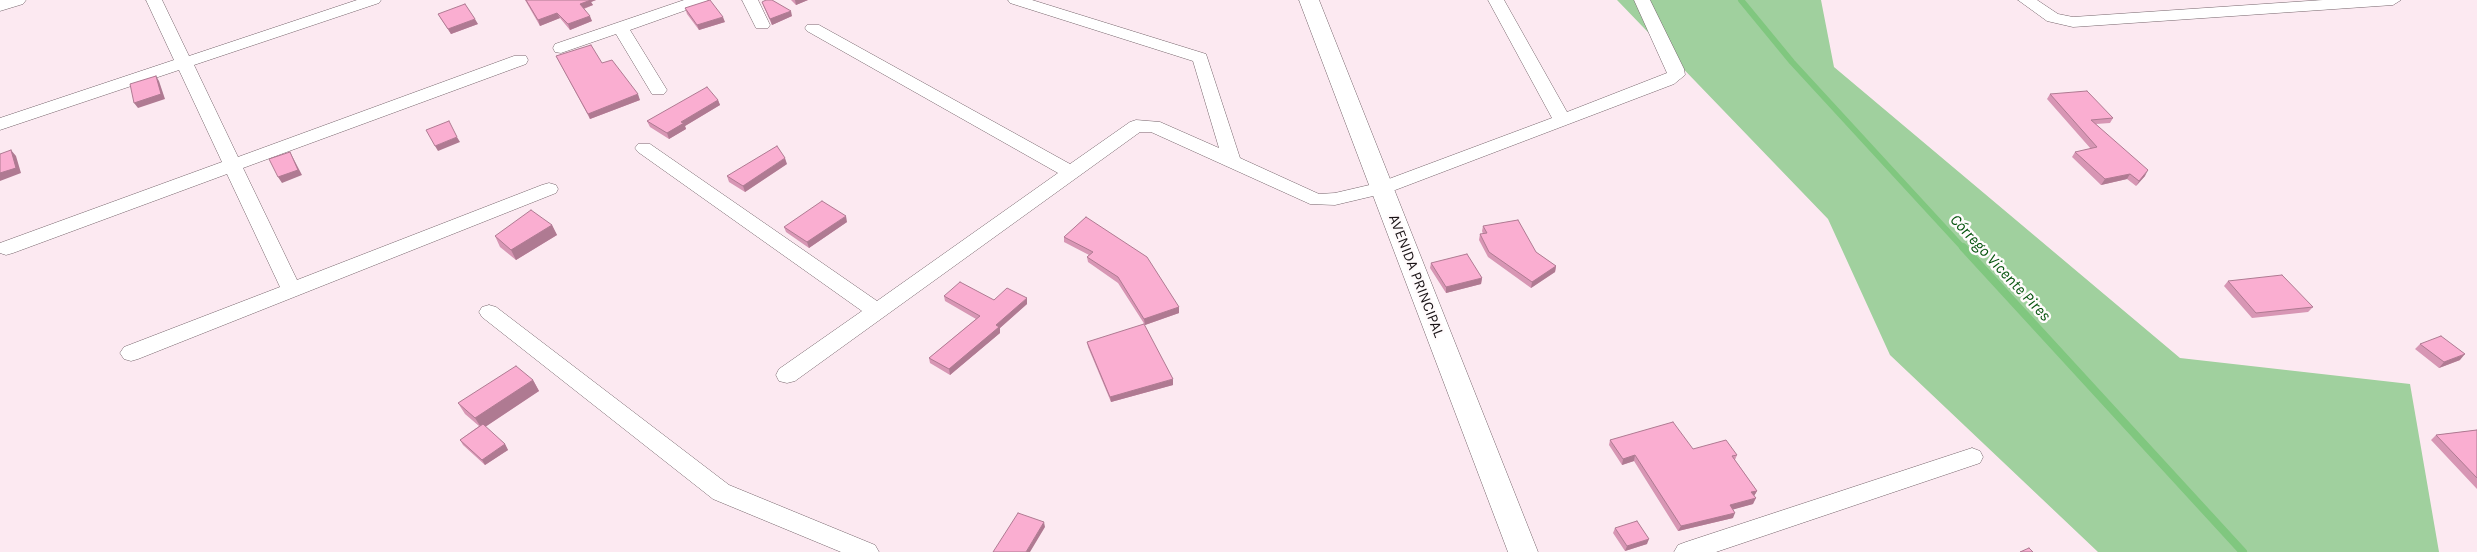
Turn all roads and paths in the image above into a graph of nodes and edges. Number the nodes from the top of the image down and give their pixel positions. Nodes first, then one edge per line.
1 (16, 0) edge
2 (154, 0) edge
3 (373, 0) edge
4 (700, 0) edge
5 (750, 0) edge
6 (1016, 0) edge
7 (1309, 0) edge
8 (1496, 0) edge
9 (1642, 0) edge
10 (2026, 0) edge
11 (2393, 0) edge
12 (0, 5) edge
13 (762, 25) dead end
14 (813, 28) dead end
15 (621, 29) junction
16 (561, 48) dead end
17 (520, 60) dead end
18 (184, 62) junction
19 (658, 90) dead end
20 (1562, 120) junction
21 (0, 124) edge
22 (644, 148) dead end
23 (1232, 161) junction
24 (232, 165) junction
25 (1070, 172) junction
26 (1382, 188) junction
27 (549, 189) dead end
28 (6, 248) dead end
29 (292, 290) junction
30 (877, 311) junction
31 (489, 312) dead end
32 (131, 353) dead end
33 (787, 375) dead end
34 (1972, 457) dead end
35 (865, 552) edge
36 (1523, 552) edge
37 (1686, 552) edge

1 - 12 street
2 - 18 street
3 - 18 street
4 - 15 street
5 - 13 street
6 - 23 street
7 - 26 street, AVENIDA PRINCIPAL
8 - 20 street
9 - 20 street
10 - 11 street
14 - 25 street
15 - 16 street
15 - 19 street
17 - 24 street
18 - 21 street
18 - 24 street
20 - 26 street
22 - 30 street
23 - 25 street
23 - 26 street
24 - 28 street
24 - 29 street
25 - 30 street
26 - 36 street, AVENIDA PRINCIPAL
27 - 29 street
29 - 32 street
30 - 33 street
31 - 35 street
34 - 37 street

